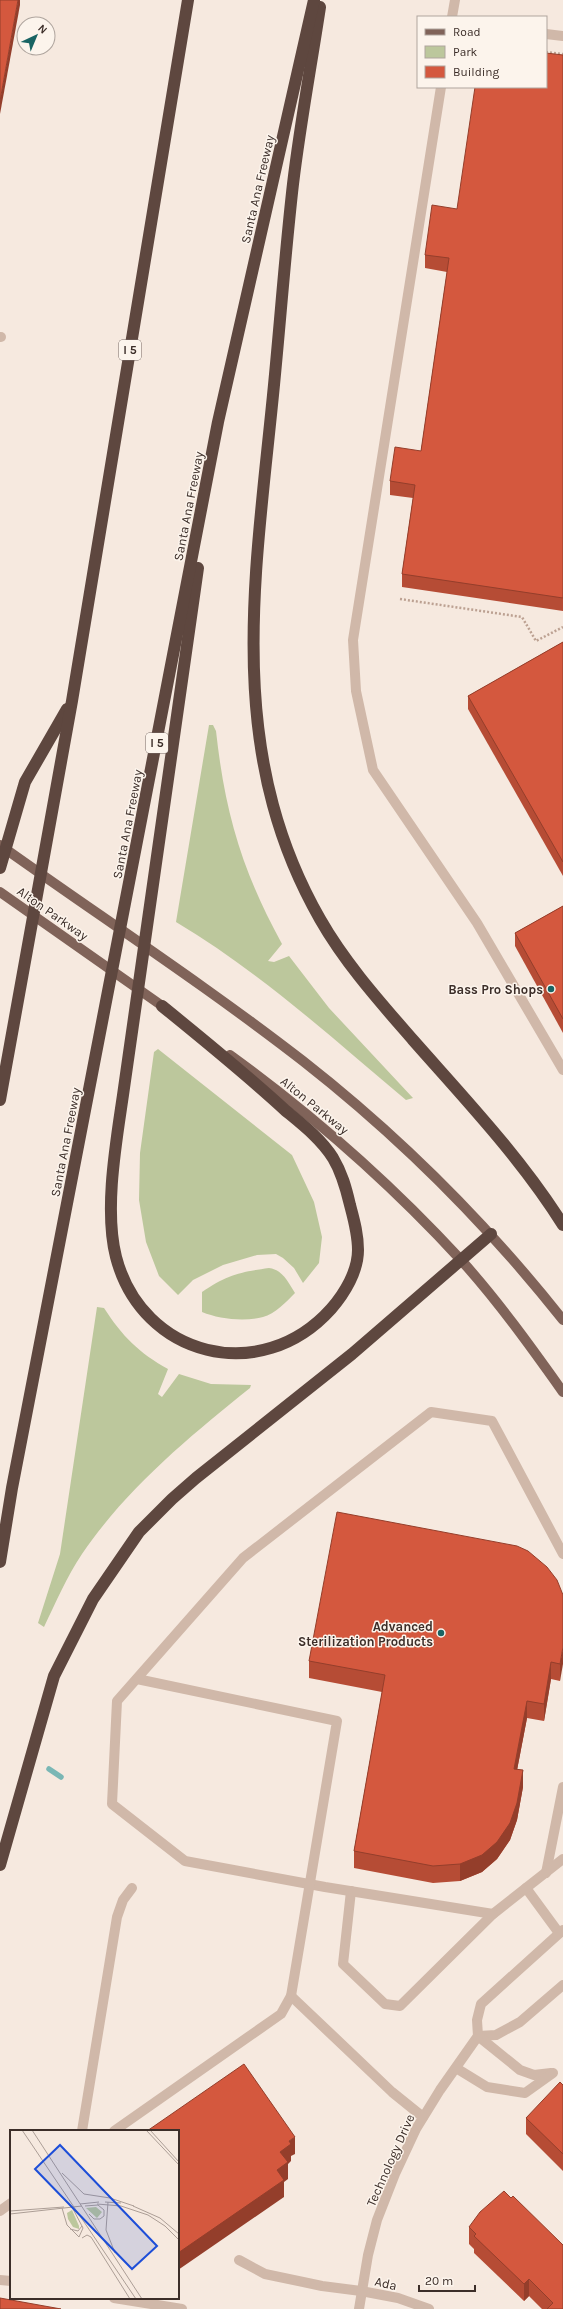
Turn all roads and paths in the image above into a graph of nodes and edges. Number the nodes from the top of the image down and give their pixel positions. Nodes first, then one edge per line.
1 (188, 0) edge
2 (314, 0) edge
3 (321, 0) edge
4 (455, 0) edge
5 (452, 16) edge
6 (547, 34) edge
7 (563, 36) edge
8 (547, 52) edge
9 (563, 54) edge
10 (441, 88) edge
11 (220, 415) junction
12 (400, 599) dead end
13 (563, 627) edge
14 (72, 701) junction
15 (0, 845) edge
16 (0, 868) edge
17 (0, 892) edge
18 (162, 1006) junction
19 (563, 1070) edge
20 (0, 1100) edge
21 (563, 1225) edge
22 (491, 1234) junction
23 (461, 1261) junction
24 (563, 1320) edge
25 (563, 1392) edge
26 (563, 1554) edge
27 (0, 1562) edge
28 (137, 1680) junction
29 (563, 1787) edge
30 (563, 1859) edge
31 (0, 1865) edge
32 (546, 1873) junction
33 (308, 1884) junction
34 (132, 1888) dead end
35 (526, 1888) junction
36 (351, 1891) junction
37 (493, 1914) junction
38 (561, 1932) edge
39 (563, 1985) edge
40 (291, 1996) junction
41 (478, 2036) junction
42 (456, 2068) junction
43 (423, 2117) junction
44 (82, 2130) edge
45 (115, 2130) edge
46 (10, 2205) edge
47 (0, 2211) edge
48 (239, 2260) dead end
49 (0, 2280) edge
50 (10, 2281) edge
51 (361, 2290) junction
52 (120, 2299) edge
53 (182, 2309) edge
54 (359, 2309) edge
55 (429, 2309) edge

1 - 14 highway, I 5
2 - 11 highway, Santa Ana Freeway / I 5
3 - 21 highway
4 - 5 street
6 - 7 street
8 - 9 path
10 - 19 street
11 - 18 highway
11 - 27 highway, Santa Ana Freeway / I 5
12 - 13 path
14 - 16 highway
14 - 20 highway, I 5
15 - 22 main road, Alton Parkway
17 - 18 main road, Alton Parkway
18 - 23 main road, Alton Parkway
22 - 23 highway
22 - 24 main road, Alton Parkway
23 - 25 main road, Alton Parkway
23 - 31 highway
26 - 28 street
28 - 33 street
28 - 33 street
29 - 32 street
30 - 32 street
32 - 35 street
33 - 36 street
33 - 40 street
34 - 44 street
35 - 37 street
35 - 38 street
36 - 37 street
36 - 37 street
38 - 41 street
39 - 41 street
40 - 43 street
40 - 45 street
41 - 42 street, Technology Drive
41 - 42 street
42 - 43 street, Technology Drive
43 - 51 street, Technology Drive
46 - 47 street
48 - 51 street, Ada
49 - 50 street
51 - 54 street, Technology Drive
51 - 55 street, Ada
52 - 53 street

